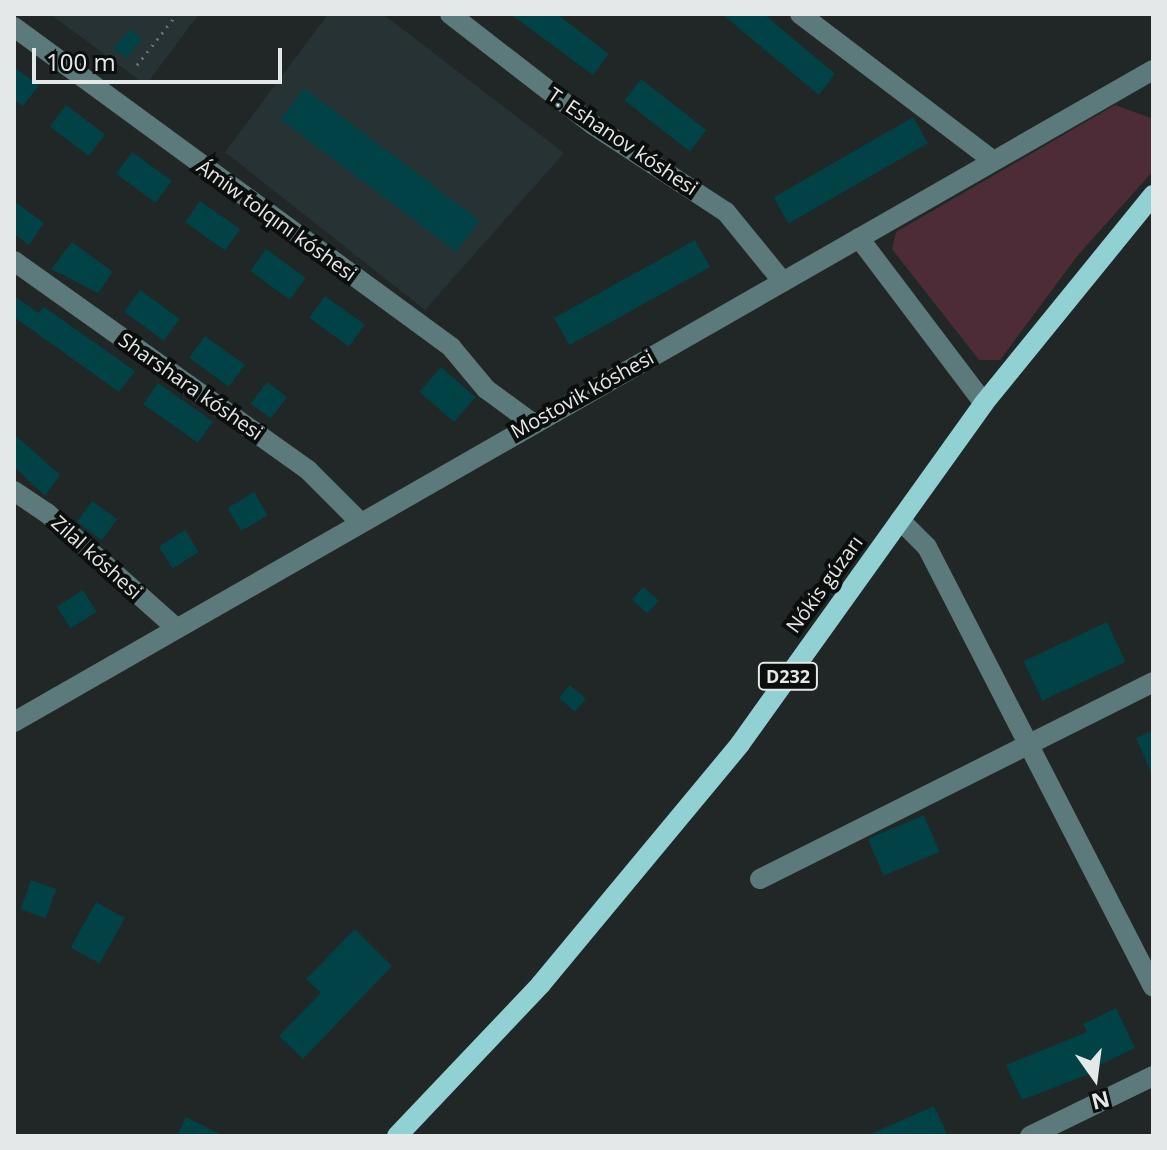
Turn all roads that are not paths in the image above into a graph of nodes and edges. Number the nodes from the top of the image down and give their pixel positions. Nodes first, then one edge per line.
1 (450, 14) edge
2 (800, 14) edge
3 (14, 27) edge
4 (1153, 70) edge
5 (991, 159) junction
6 (1153, 195) edge
7 (859, 238) junction
8 (14, 261) edge
9 (783, 282) junction
10 (984, 403) junction
11 (531, 422) junction
12 (14, 491) edge
13 (900, 520) junction
14 (360, 522) junction
15 (176, 628) junction
16 (1153, 682) edge
17 (14, 722) edge
18 (1028, 746) junction
19 (760, 879) dead end
20 (1153, 986) edge
21 (1153, 1076) edge
22 (397, 1136) edge
23 (1030, 1136) edge

1 - 9 street, T. Eshanov kóshesi
2 - 5 street
3 - 11 street, Ámiw tolqını kóshesi
4 - 5 street, Mostovik kóshesi
5 - 7 street, Mostovik kóshesi
6 - 10 main road, Nókis gúzarı / D232
7 - 9 street, Mostovik kóshesi
7 - 10 street
8 - 14 street, Sharshara kóshesi
9 - 11 street, Mostovik kóshesi
10 - 13 main road, Nókis gúzarı / D232
11 - 14 street, Mostovik kóshesi
12 - 15 street, Zilal kóshesi
13 - 18 street
13 - 22 main road, Nókis gúzarı / D232
14 - 15 street, Mostovik kóshesi
15 - 17 street, Mostovik kóshesi
16 - 18 street
18 - 19 street
18 - 20 street
21 - 23 street

